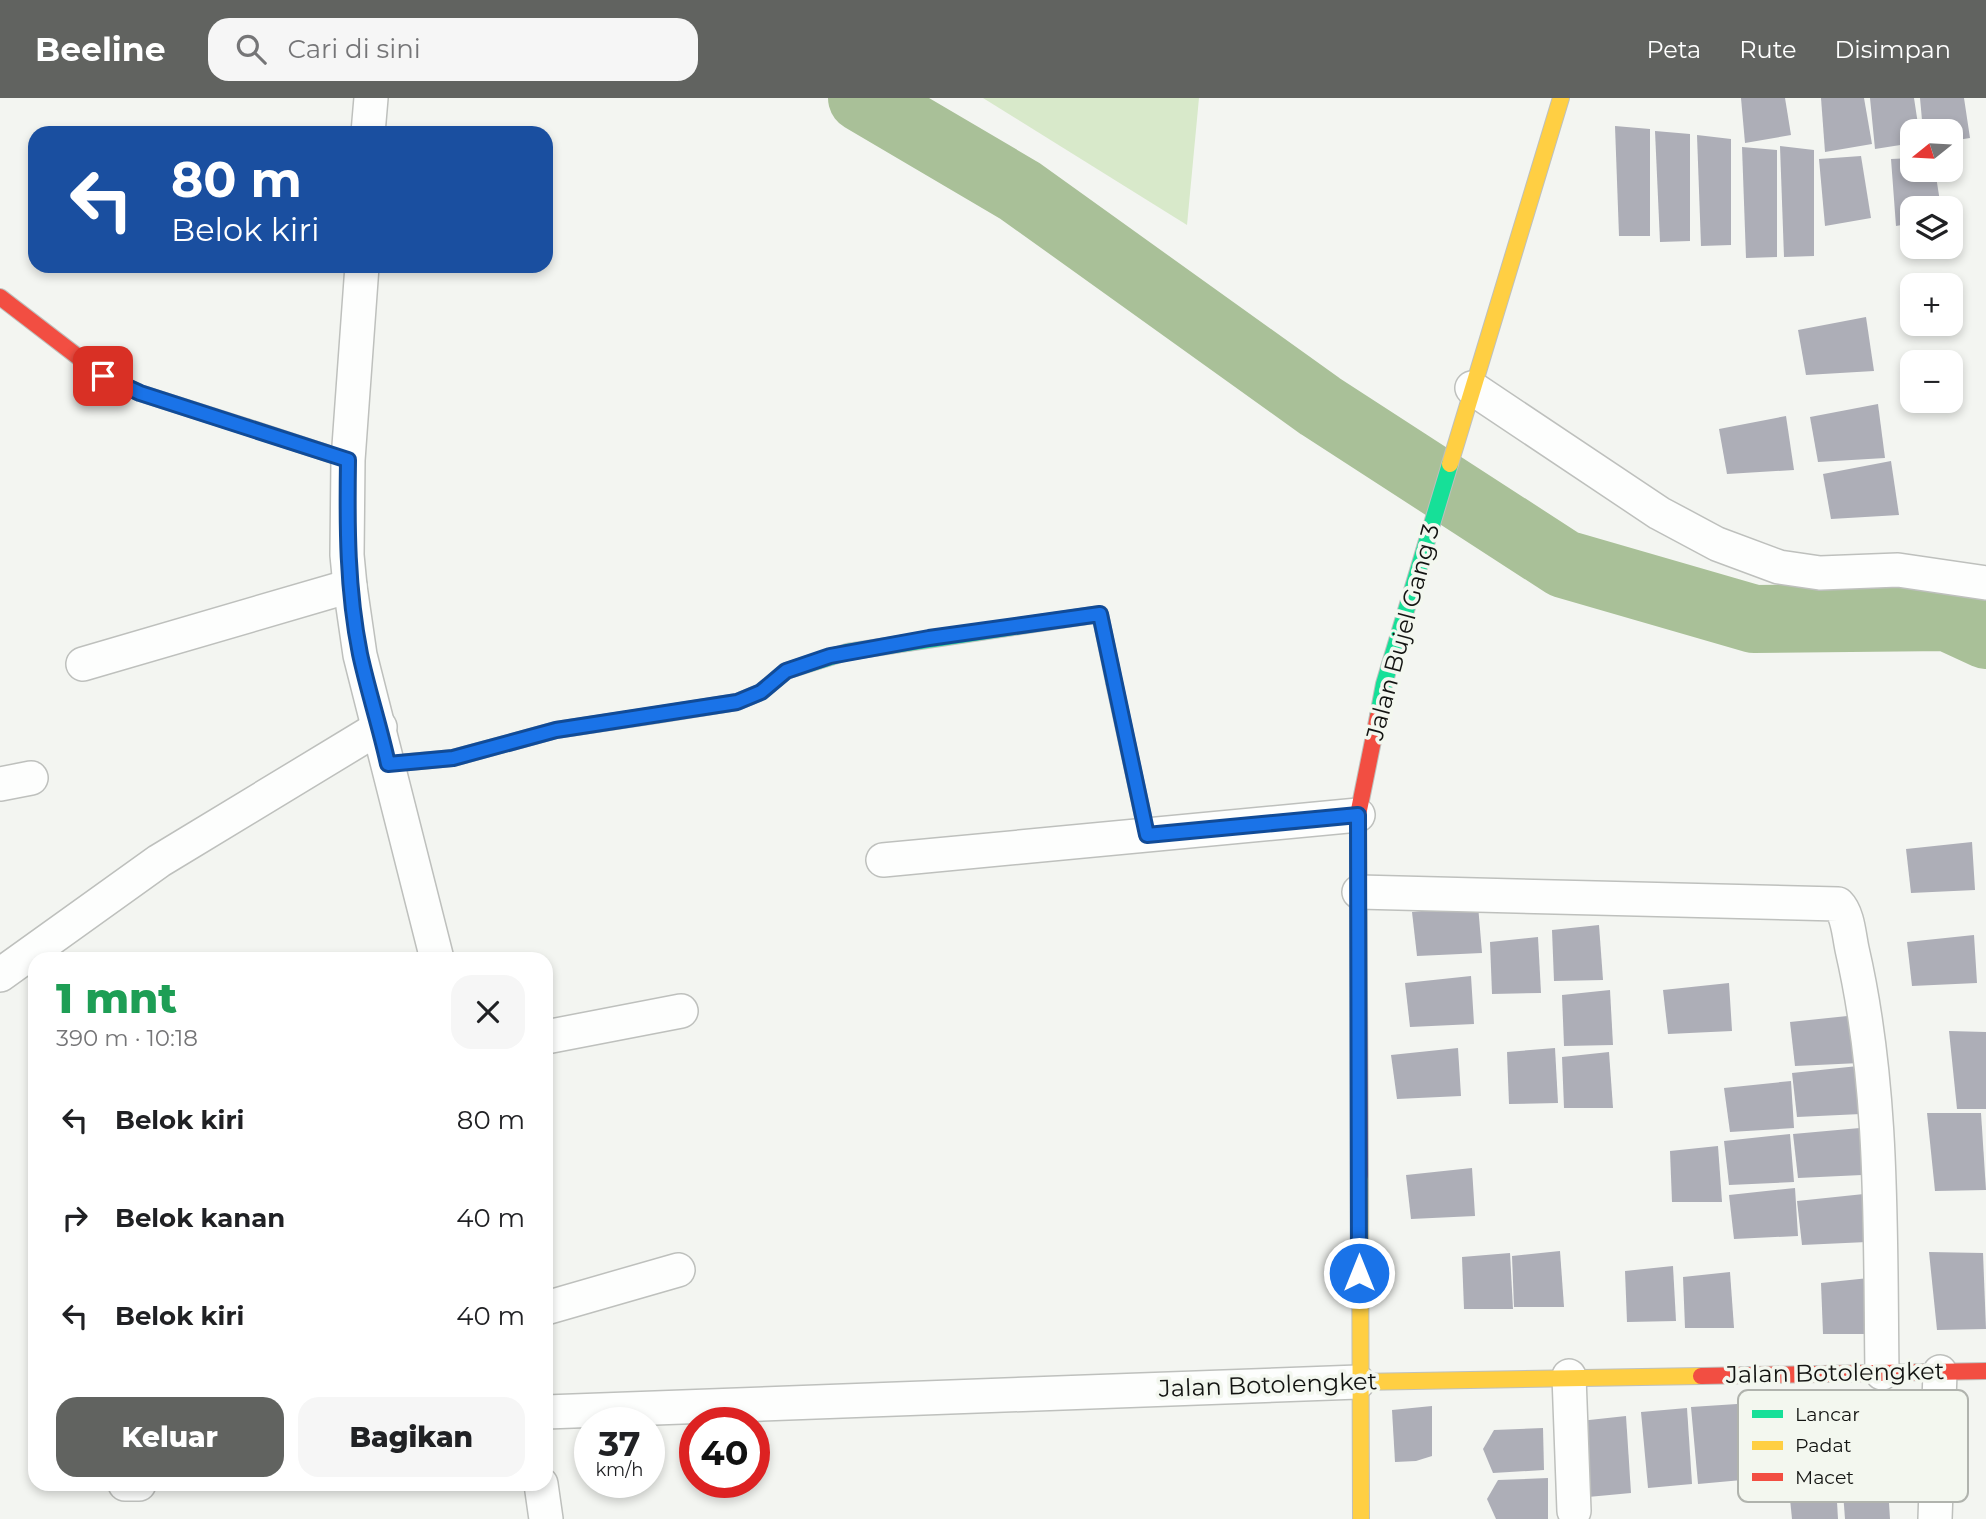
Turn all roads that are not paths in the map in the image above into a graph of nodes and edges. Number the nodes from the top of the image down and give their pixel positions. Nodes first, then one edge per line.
1 (371, 98) edge
2 (1562, 98) edge
3 (369, 126) edge
4 (361, 273) edge
5 (0, 297) edge
6 (1468, 400) junction
7 (348, 460) junction
8 (1986, 583) edge
9 (350, 586) junction
10 (83, 664) dead end
11 (380, 727) junction
12 (388, 764) junction
13 (1358, 815) junction
14 (1147, 835) junction
15 (883, 860) dead end
16 (1359, 892) junction
17 (32, 952) edge
18 (435, 952) edge
19 (28, 955) edge
20 (0, 975) edge
21 (681, 1011) dead end
22 (553, 1036) edge
23 (678, 1270) dead end
24 (553, 1306) edge
25 (1986, 1371) edge
26 (1940, 1372) junction
27 (1882, 1373) junction
28 (1569, 1376) junction
29 (1358, 1382) junction
30 (1939, 1390) edge
31 (553, 1406) edge
32 (542, 1491) edge
33 (1574, 1511) dead end
34 (546, 1519) edge
35 (1361, 1519) edge

1 - 3 street
2 - 6 street, Jalan Bujel Gang 3
4 - 7 street
5 - 7 street
6 - 8 street
6 - 13 street, Jalan Bujel Gang 3
7 - 9 street
9 - 10 street
9 - 11 street
11 - 12 street
11 - 17 street
12 - 14 street
12 - 18 street
13 - 14 street
13 - 16 street, Jalan Bujel Gang 3
14 - 15 street
16 - 27 street
16 - 29 street, Jalan Bujel Gang 3
19 - 20 street
21 - 22 street
23 - 24 street
25 - 26 street, Jalan Botolengket
26 - 27 street, Jalan Botolengket
26 - 30 street
27 - 28 street, Jalan Botolengket
28 - 29 street, Jalan Botolengket
28 - 33 street
29 - 31 street, Jalan Botolengket
29 - 35 street, Jalan Bujel Gang 3
32 - 34 street

